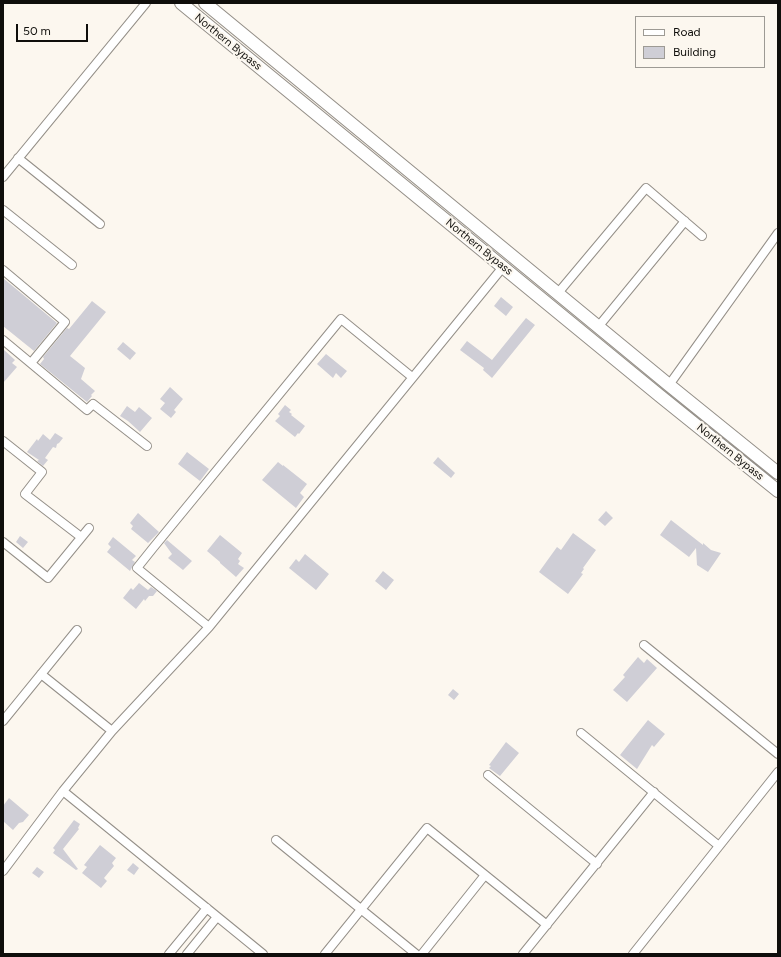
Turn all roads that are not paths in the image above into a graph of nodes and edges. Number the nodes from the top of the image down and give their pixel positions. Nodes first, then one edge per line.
1 (146, 3) edge
2 (180, 3) edge
3 (205, 3) edge
4 (18, 158) junction
5 (3, 177) edge
6 (3, 210) edge
7 (685, 221) junction
8 (100, 224) dead end
9 (778, 233) edge
10 (702, 236) dead end
11 (72, 265) dead end
12 (503, 267) junction
13 (3, 270) edge
14 (558, 293) junction
15 (598, 327) junction
16 (3, 340) edge
17 (31, 364) junction
18 (412, 377) junction
19 (669, 385) junction
20 (3, 440) edge
21 (147, 446) dead end
22 (775, 471) edge
23 (763, 478) junction
24 (778, 491) edge
25 (89, 528) dead end
26 (81, 537) junction
27 (3, 542) edge
28 (209, 627) junction
29 (76, 630) dead end
30 (644, 645) dead end
31 (41, 674) junction
32 (3, 721) edge
33 (112, 731) junction
34 (581, 733) dead end
35 (778, 754) edge
36 (778, 772) edge
37 (488, 775) dead end
38 (63, 791) junction
39 (654, 792) junction
40 (276, 840) dead end
41 (719, 846) junction
42 (597, 864) junction
43 (3, 871) edge
44 (485, 875) junction
45 (207, 908) junction
46 (361, 909) junction
47 (217, 917) junction
48 (547, 925) junction
49 (169, 954) edge
50 (187, 954) edge
51 (264, 954) edge
52 (325, 954) edge
53 (416, 954) edge
54 (422, 954) edge
55 (523, 954) edge
56 (633, 954) edge

1 - 4 street
2 - 12 main road, Northern Bypass
3 - 14 main road, Northern Bypass
4 - 5 street
4 - 8 street
6 - 11 street
7 - 10 street
7 - 14 street
7 - 15 street
9 - 19 street
12 - 18 street
12 - 23 main road, Northern Bypass
13 - 17 street
14 - 15 main road, Northern Bypass
15 - 19 main road, Northern Bypass
16 - 17 street
17 - 21 street
18 - 28 street
18 - 28 street
19 - 22 main road, Northern Bypass
20 - 26 street
22 - 23 main road
23 - 24 main road, Northern Bypass
25 - 26 street
26 - 27 street
28 - 33 street
29 - 31 street
30 - 35 street
31 - 32 street
31 - 33 street
33 - 38 street
34 - 39 street
36 - 41 street
37 - 42 street
38 - 43 street
38 - 45 street
39 - 41 street
39 - 42 street
40 - 46 street
41 - 56 street
42 - 48 street
44 - 46 street
44 - 48 street
44 - 54 street
45 - 47 street
45 - 49 street
46 - 52 street
46 - 53 street
47 - 50 street
47 - 51 street
48 - 55 street

